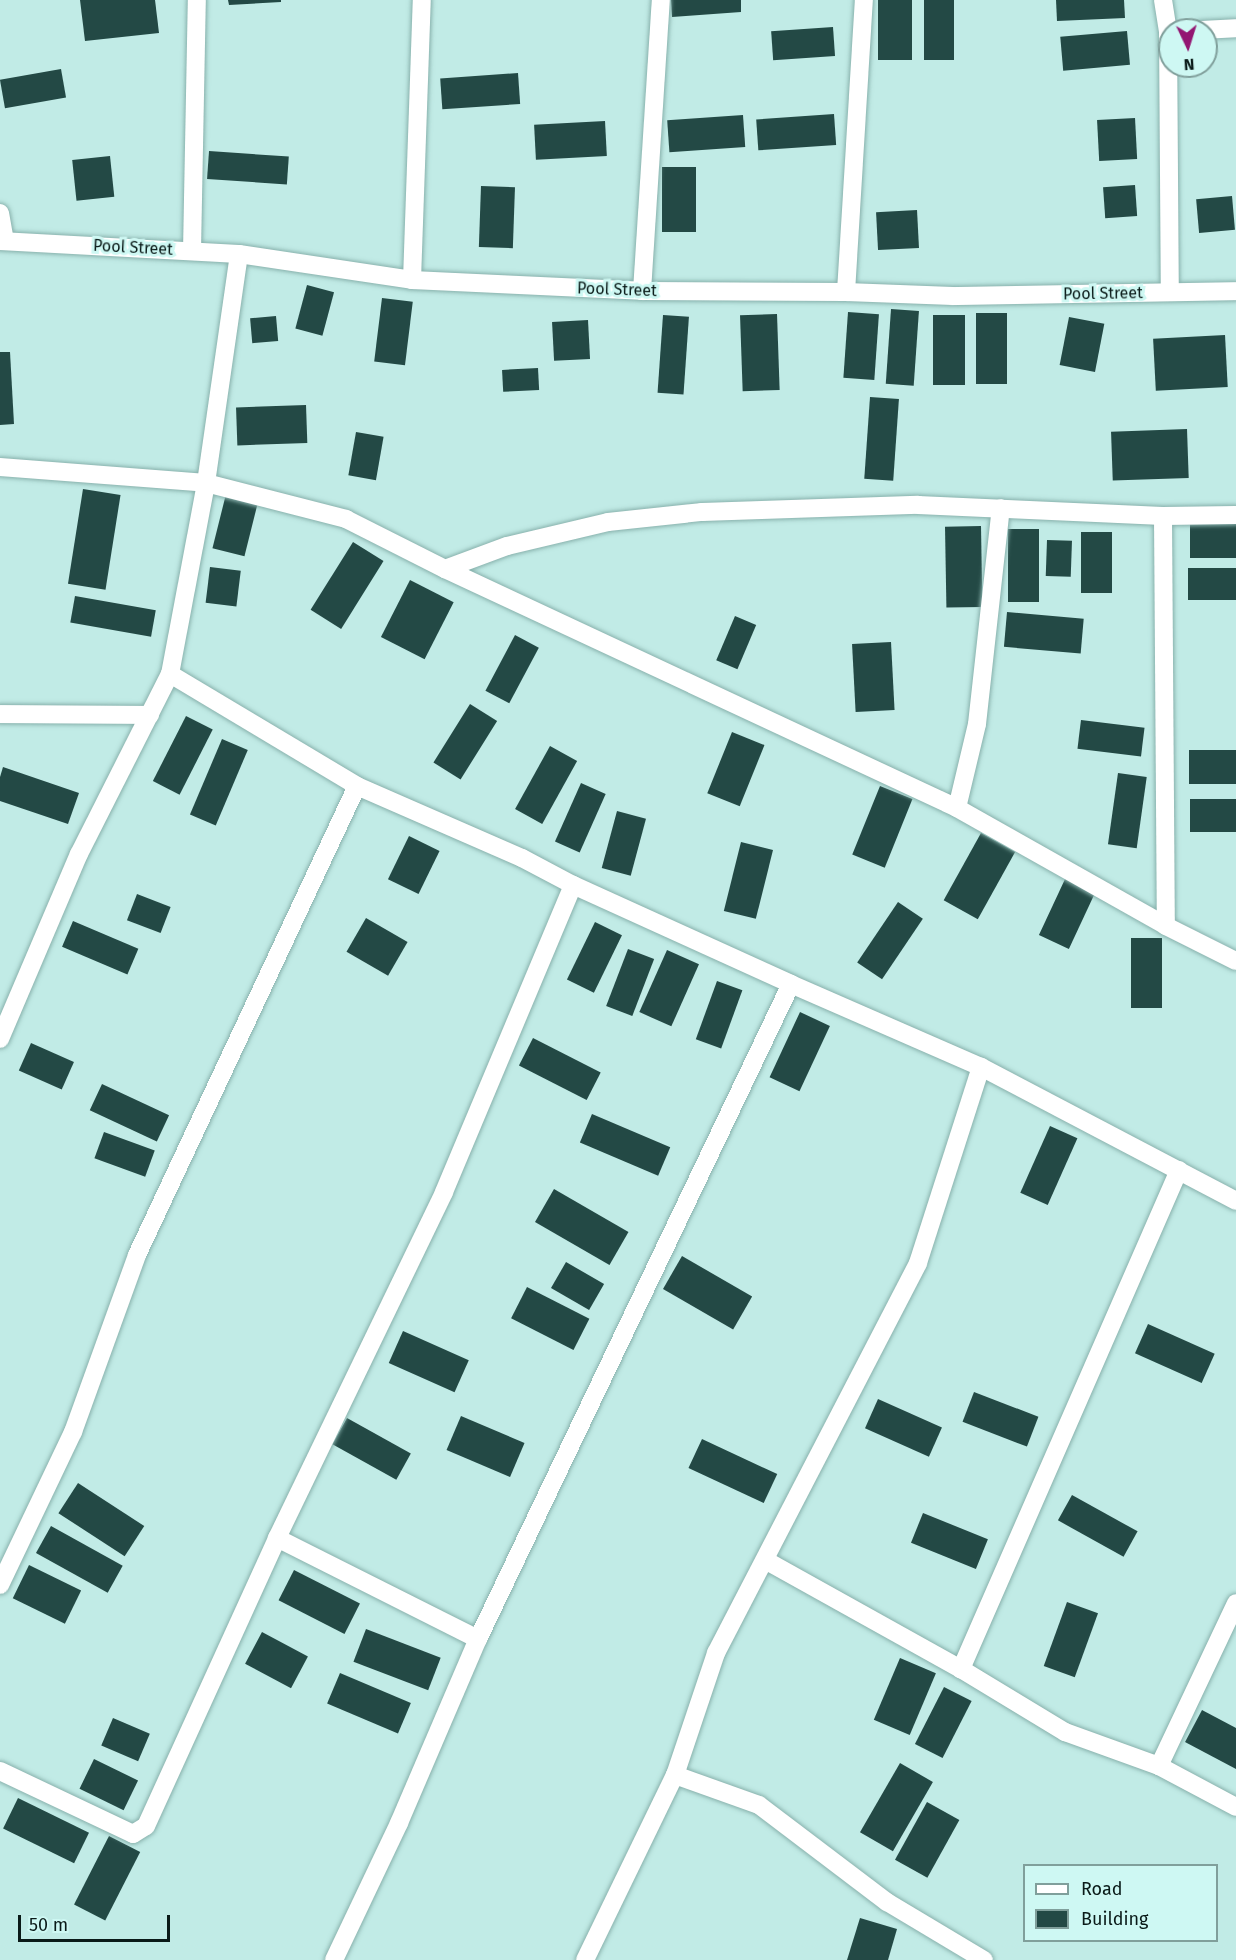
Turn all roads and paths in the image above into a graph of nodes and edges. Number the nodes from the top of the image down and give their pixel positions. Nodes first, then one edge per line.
1 (197, 0) edge
2 (422, 0) edge
3 (661, 0) edge
4 (864, 0) edge
5 (1163, 0) edge
6 (1166, 18) edge
7 (1236, 28) edge
8 (1218, 29) edge
9 (1169, 78) edge
10 (0, 213) edge
11 (3, 241) edge
12 (192, 251) junction
13 (239, 254) junction
14 (412, 280) junction
15 (642, 291) junction
16 (1236, 291) edge
17 (846, 292) junction
18 (1170, 292) junction
19 (0, 467) edge
20 (206, 483) junction
21 (1001, 508) junction
22 (1236, 515) edge
23 (1163, 516) junction
24 (445, 569) junction
25 (170, 674) junction
26 (0, 714) edge
27 (150, 715) junction
28 (357, 786) junction
29 (957, 808) junction
30 (573, 885) junction
31 (1166, 926) junction
32 (1236, 961) edge
33 (791, 984) junction
34 (0, 1039) edge
35 (981, 1067) junction
36 (1179, 1170) junction
37 (1236, 1201) edge
38 (278, 1538) junction
39 (765, 1560) junction
40 (0, 1585) edge
41 (1236, 1604) edge
42 (478, 1639) junction
43 (961, 1669) junction
44 (1159, 1766) junction
45 (0, 1771) edge
46 (675, 1775) junction
47 (1236, 1807) edge
48 (334, 1960) edge
49 (585, 1960) edge
50 (984, 1960) edge

1 - 12 street
2 - 14 street
3 - 15 street
4 - 17 street
5 - 6 street
7 - 8 street
9 - 18 street
10 - 11 street
11 - 12 street, Pool Street
12 - 13 street, Pool Street
13 - 14 street, Pool Street
13 - 20 street
14 - 15 street, Pool Street
15 - 17 street, Pool Street
16 - 18 street, Pool Street
17 - 18 street, Pool Street
19 - 20 street
20 - 24 street
20 - 25 street
21 - 23 street
21 - 24 street
21 - 29 street
22 - 23 street
23 - 31 street
24 - 29 street
25 - 27 street
25 - 28 street
26 - 27 street
27 - 34 street
28 - 30 street
28 - 40 street
29 - 31 street
30 - 33 street
30 - 38 street
31 - 32 street
33 - 35 street
33 - 42 street
35 - 36 street
35 - 39 street
36 - 37 street
36 - 43 street
38 - 42 street
38 - 45 street
39 - 43 street
39 - 46 street
41 - 44 street
42 - 48 street
43 - 44 street
44 - 47 street
46 - 49 street
46 - 50 street

